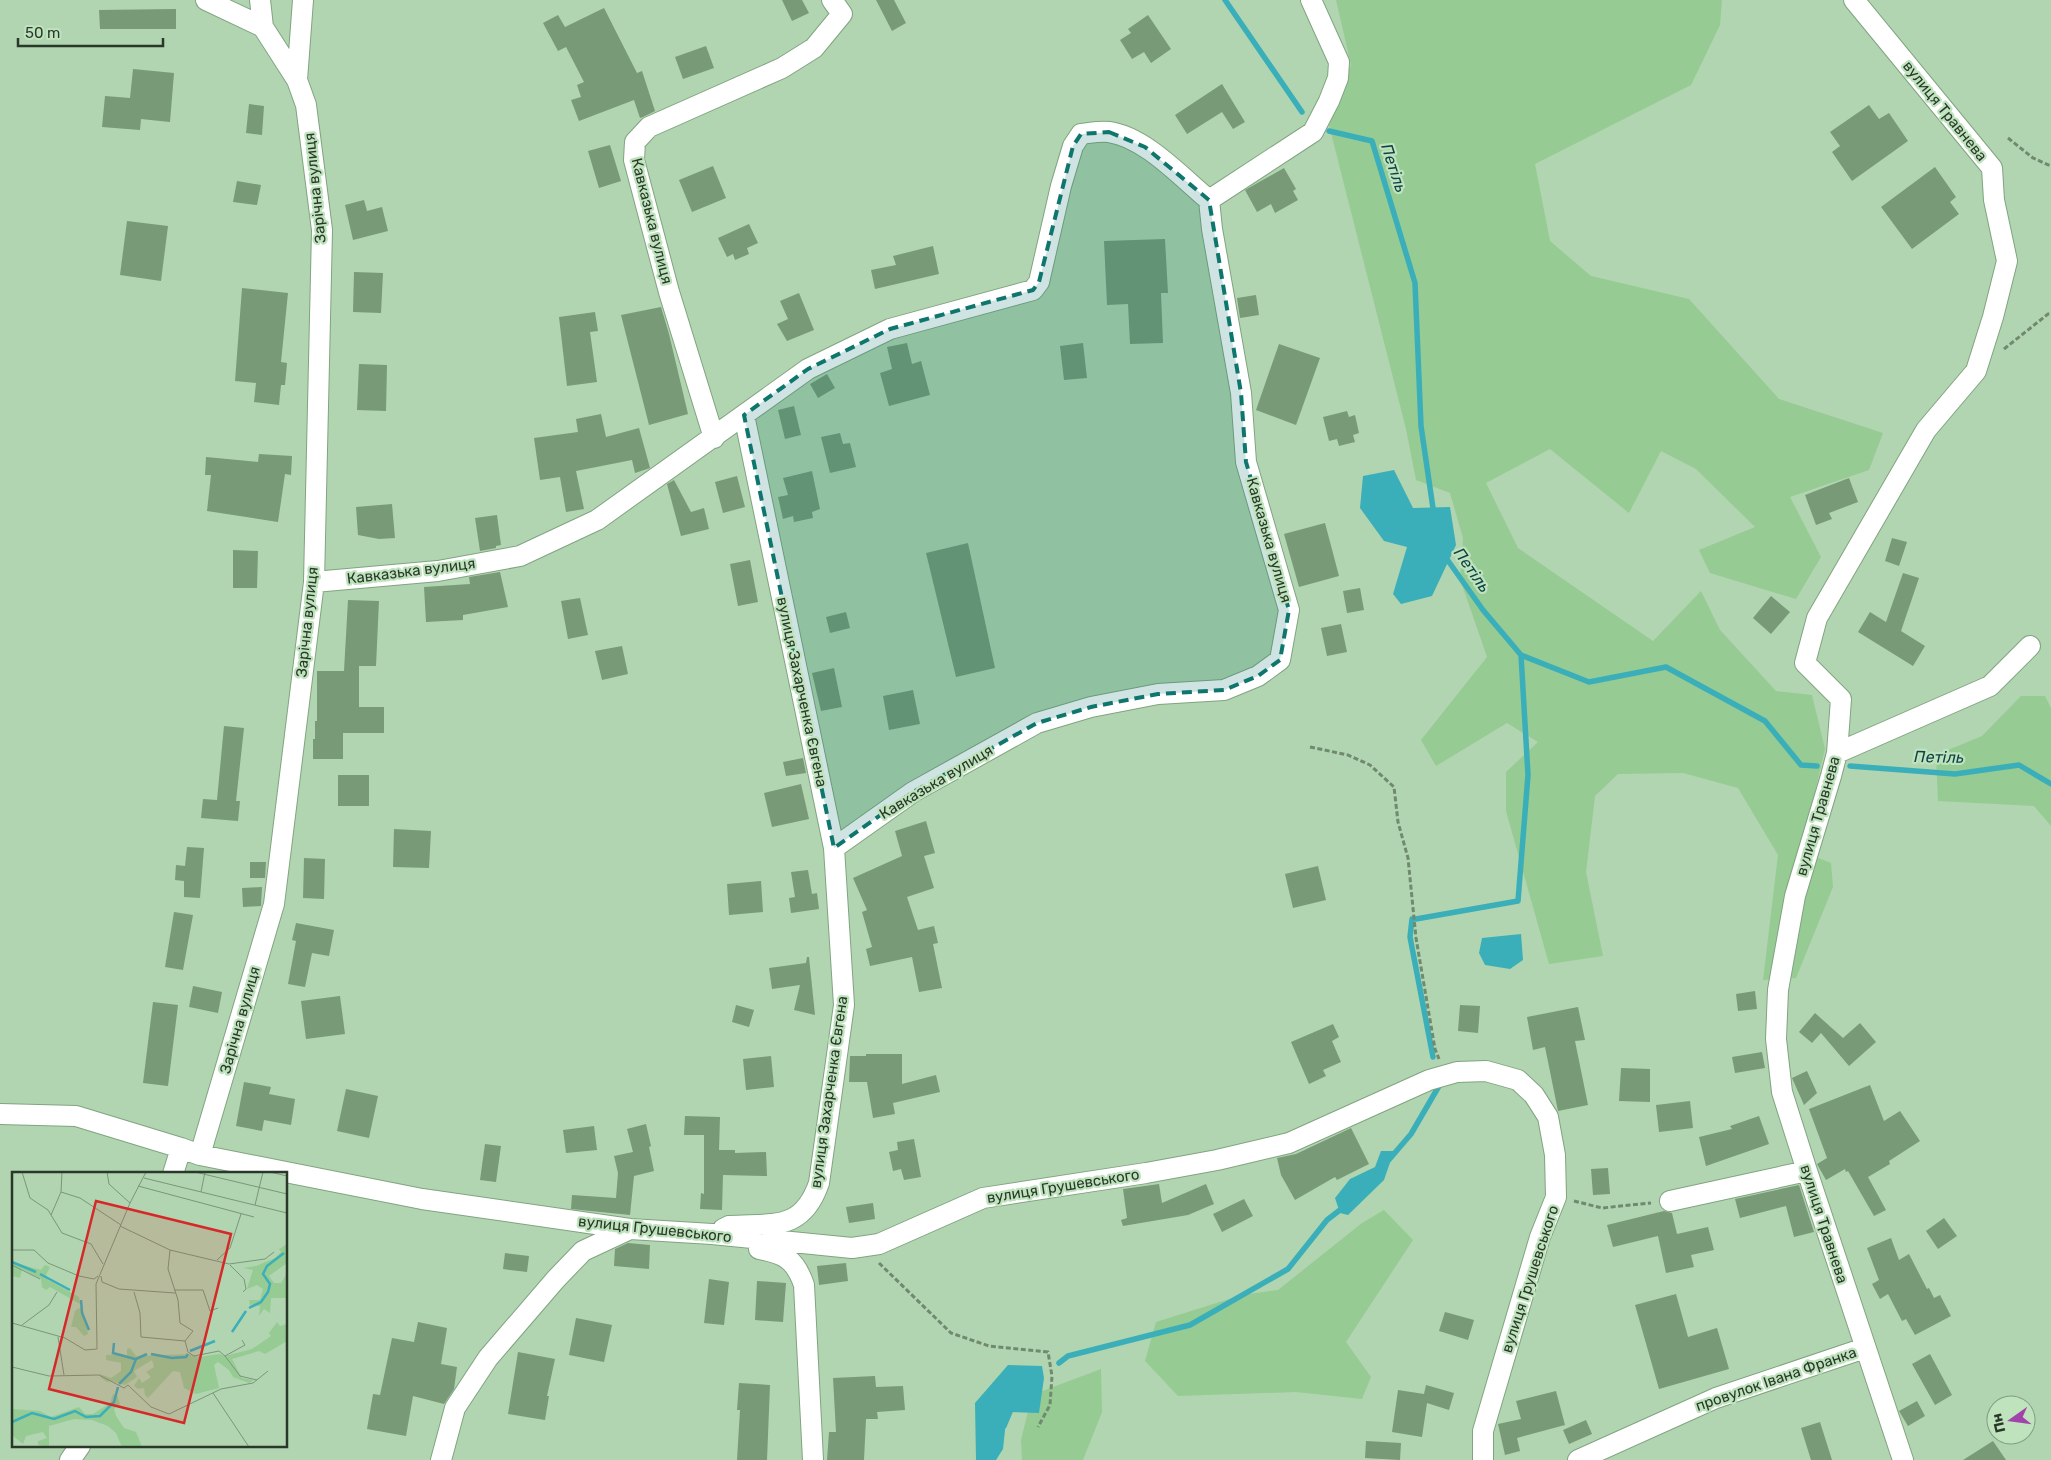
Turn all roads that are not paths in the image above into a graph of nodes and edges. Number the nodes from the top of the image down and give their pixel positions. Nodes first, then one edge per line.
1 (206, 0) edge
2 (260, 0) edge
3 (303, 0) edge
4 (832, 0) edge
5 (1311, 0) edge
6 (1854, 0) edge
7 (263, 27) junction
8 (297, 80) junction
9 (1209, 200) junction
10 (744, 414) junction
11 (714, 438) junction
12 (314, 582) junction
13 (2030, 646) dead end
14 (1837, 753) junction
15 (834, 848) junction
16 (0, 1114) edge
17 (181, 1148) junction
18 (200, 1155) junction
19 (1807, 1171) junction
20 (174, 1172) edge
21 (284, 1172) edge
22 (288, 1173) edge
23 (1670, 1201) road end
24 (630, 1229) junction
25 (712, 1234) junction
26 (1865, 1348) junction
27 (79, 1448) edge
28 (70, 1460) edge
29 (441, 1460) edge
30 (813, 1460) edge
31 (1483, 1460) edge
32 (1578, 1460) edge
33 (1903, 1460) edge

1 - 7 street
2 - 7 street
3 - 8 street, Зарічна вулиця
4 - 11 street, Кавказька вулиця
5 - 9 street
6 - 14 street, вулиця Травнева
7 - 8 street, Зарічна вулиця
8 - 12 street, Зарічна вулиця
9 - 10 street, Кавказька вулиця
9 - 15 street, Кавказька вулиця
10 - 11 street, Кавказька вулиця
10 - 15 street, вулиця Захарченка Євгена
11 - 12 street, Кавказька вулиця
12 - 18 street, Зарічна вулиця
13 - 14 street
14 - 19 street, вулиця Травнева
15 - 25 street, вулиця Захарченка Євгена
16 - 17 street, вулиця Грушевського
17 - 18 street, вулиця Грушевського
17 - 20 street
18 - 21 street, вулиця Грушевського
19 - 23 street
19 - 26 street, вулиця Травнева
22 - 24 street, вулиця Грушевського
24 - 25 street, вулиця Грушевського
24 - 29 street
25 - 30 street
25 - 31 street, вулиця Грушевського
26 - 32 street, провулок Івана Франка
26 - 33 street, вулиця Травнева
27 - 28 street

